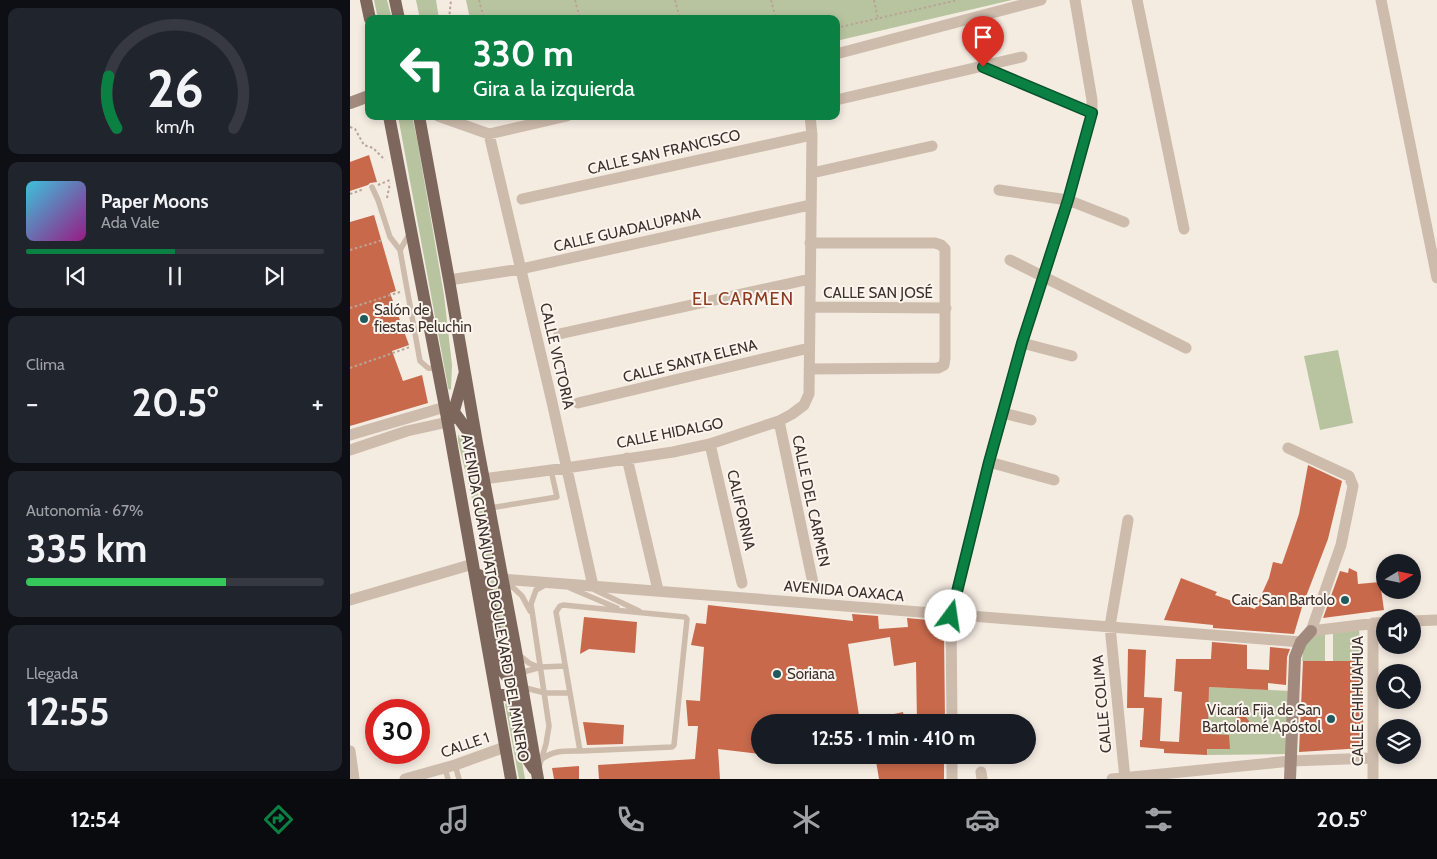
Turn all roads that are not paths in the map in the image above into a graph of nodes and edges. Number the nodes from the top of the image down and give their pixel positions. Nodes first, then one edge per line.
1 (366, 0) edge
2 (395, 0) edge
3 (1041, 0) edge
4 (1075, 0) edge
5 (1137, 0) edge
6 (1382, 0) edge
7 (369, 15) edge
8 (398, 15) edge
9 (840, 53) edge
10 (1022, 57) dead end
11 (983, 67) junction
12 (365, 97) edge
13 (840, 99) edge
14 (350, 103) edge
15 (1092, 113) junction
16 (390, 120) edge
17 (420, 120) edge
18 (450, 120) edge
19 (549, 120) edge
20 (810, 120) edge
21 (490, 134) junction
22 (812, 135) junction
23 (932, 146) dead end
24 (812, 173) junction
25 (372, 187) dead end
26 (999, 190) dead end
27 (522, 199) dead end
28 (1068, 200) junction
29 (810, 205) junction
30 (1124, 222) dead end
31 (1184, 229) dead end
32 (411, 231) junction
33 (810, 243) junction
34 (400, 250) junction
35 (1010, 260) dead end
36 (521, 269) junction
37 (1044, 277) junction
38 (1437, 278) edge
39 (810, 279) junction
40 (450, 280) junction
41 (810, 307) junction
42 (946, 308) junction
43 (559, 334) dead end
44 (1022, 343) junction
45 (809, 348) junction
46 (1186, 348) dead end
47 (1072, 356) dead end
48 (438, 369) junction
49 (809, 369) junction
50 (465, 372) junction
51 (578, 404) dead end
52 (449, 413) junction
53 (1003, 413) junction
54 (1031, 420) dead end
55 (779, 421) junction
56 (350, 435) edge
57 (477, 443) junction
58 (710, 444) junction
59 (1288, 448) dead end
60 (350, 450) edge
61 (627, 458) junction
62 (989, 462) junction
63 (566, 468) junction
64 (552, 470) junction
65 (483, 478) junction
66 (1054, 480) dead end
67 (489, 508) junction
68 (1128, 520) dead end
69 (473, 564) junction
70 (503, 579) junction
71 (549, 583) junction
72 (742, 583) dead end
73 (562, 584) junction
74 (593, 586) junction
75 (814, 588) dead end
76 (658, 590) junction
77 (350, 600) edge
78 (622, 611) junction
79 (643, 613) junction
80 (532, 616) junction
81 (951, 616) junction
82 (1437, 620) edge
83 (1421, 621) edge
84 (1373, 623) junction
85 (1376, 623) edge
86 (1110, 626) junction
87 (1311, 631) junction
88 (496, 641) junction
89 (1302, 642) junction
90 (516, 648) junction
91 (566, 666) junction
92 (540, 667) junction
93 (515, 677) junction
94 (522, 686) junction
95 (545, 693) junction
96 (570, 693) junction
97 (499, 698) junction
98 (952, 714) edge
99 (505, 747) junction
100 (580, 750) junction
101 (350, 751) edge
102 (1373, 758) junction
103 (541, 760) junction
104 (1291, 761) junction
105 (952, 764) edge
106 (449, 770) edge
107 (538, 776) edge
108 (1125, 778) edge
109 (354, 779) edge
110 (404, 779) edge
111 (459, 779) edge
112 (511, 779) edge
113 (952, 779) edge
114 (1112, 779) edge
115 (1290, 779) edge
116 (1374, 779) edge

1 - 7 main road
2 - 8 main road
3 - 9 street
4 - 15 street
5 - 31 street
6 - 38 street
10 - 11 street
11 - 13 street
11 - 15 street
12 - 14 street
15 - 28 street
16 - 32 main road, AVENIDA GUANAJUATO BOULEVARD DEL MINERO
17 - 40 main road, AVENIDA GUANAJUATO BOULEVARD DEL MINERO
18 - 21 street
19 - 21 street
20 - 22 street
21 - 36 street, CALLE VICTORIA
22 - 24 street
22 - 27 street, CALLE SAN FRANCISCO
23 - 24 street
24 - 29 street, CALLE HIDALGO
25 - 34 lane
26 - 28 street
28 - 30 street
28 - 37 street
29 - 33 street, CALLE HIDALGO
29 - 36 street, CALLE GUADALUPANA
32 - 34 lane
32 - 48 main road, AVENIDA GUANAJUATO BOULEVARD DEL MINERO
33 - 39 street, CALLE HIDALGO
33 - 42 street
34 - 48 lane
35 - 37 street
36 - 40 street, CALLE GUADALUPANA
36 - 63 street, CALLE VICTORIA
37 - 44 street
37 - 46 street
39 - 41 street, CALLE HIDALGO
39 - 43 street
40 - 50 main road, AVENIDA GUANAJUATO BOULEVARD DEL MINERO
41 - 42 street, CALLE SAN JOSÉ
41 - 45 street, CALLE HIDALGO
42 - 49 street
44 - 47 street
44 - 53 street
45 - 49 street, CALLE HIDALGO
45 - 51 street, CALLE SANTA ELENA
48 - 52 main road, AVENIDA GUANAJUATO BOULEVARD DEL MINERO
49 - 55 street, CALLE HIDALGO
50 - 52 main road
50 - 57 main road, AVENIDA GUANAJUATO BOULEVARD DEL MINERO
52 - 56 street
52 - 57 main road
52 - 60 street
52 - 69 main road, AVENIDA GUANAJUATO BOULEVARD DEL MINERO
53 - 54 street
53 - 62 street
55 - 58 street, CALLE HIDALGO
55 - 75 street, CALLE DEL CARMEN
57 - 65 main road, AVENIDA GUANAJUATO BOULEVARD DEL MINERO
58 - 61 street, CALLE HIDALGO
58 - 72 street, CALIFORNIA
59 - 87 street
61 - 63 street, CALLE HIDALGO
61 - 76 street
62 - 66 street
62 - 81 street
63 - 64 street, CALLE HIDALGO
63 - 74 street, CALLE VICTORIA
64 - 65 street, CALLE HIDALGO
64 - 67 lane
65 - 67 main road, AVENIDA GUANAJUATO BOULEVARD DEL MINERO
67 - 70 main road, AVENIDA GUANAJUATO BOULEVARD DEL MINERO
68 - 86 street, CALLE COLIMA
69 - 77 street
69 - 88 main road
69 - 97 main road, AVENIDA GUANAJUATO BOULEVARD DEL MINERO
70 - 71 street, AVENIDA OAXACA
70 - 80 lane
70 - 90 main road, AVENIDA GUANAJUATO BOULEVARD DEL MINERO
71 - 73 street, AVENIDA OAXACA
71 - 80 lane
73 - 74 street, AVENIDA OAXACA
73 - 78 lane
74 - 76 street, AVENIDA OAXACA
74 - 79 lane
76 - 81 street, AVENIDA OAXACA
78 - 79 lane
78 - 91 lane
79 - 100 lane
80 - 92 lane
81 - 86 street, AVENIDA OAXACA
81 - 98 street
82 - 83 street
84 - 85 street
84 - 87 street
84 - 102 street, CALLE CHIHUAHUA
86 - 89 street, AVENIDA OAXACA
86 - 108 street, CALLE COLIMA
87 - 89 street
88 - 90 main road
88 - 93 main road
89 - 104 street
90 - 92 lane
90 - 93 main road, AVENIDA GUANAJUATO BOULEVARD DEL MINERO
91 - 92 lane
91 - 96 lane
92 - 93 lane
92 - 95 lane
93 - 94 main road, AVENIDA GUANAJUATO BOULEVARD DEL MINERO
93 - 97 main road
94 - 95 lane
94 - 107 main road, AVENIDA GUANAJUATO BOULEVARD DEL MINERO
95 - 96 lane
95 - 103 lane
96 - 100 lane
97 - 99 main road, AVENIDA GUANAJUATO BOULEVARD DEL MINERO
97 - 107 main road
99 - 106 street, CALLE 1
99 - 112 main road, AVENIDA GUANAJUATO BOULEVARD DEL MINERO
100 - 103 lane
101 - 109 street
102 - 104 street
102 - 116 street, CALLE CHIHUAHUA
103 - 107 lane
104 - 108 street
104 - 115 street
105 - 113 street
106 - 110 street, CALLE 1
106 - 111 lane
108 - 114 street

